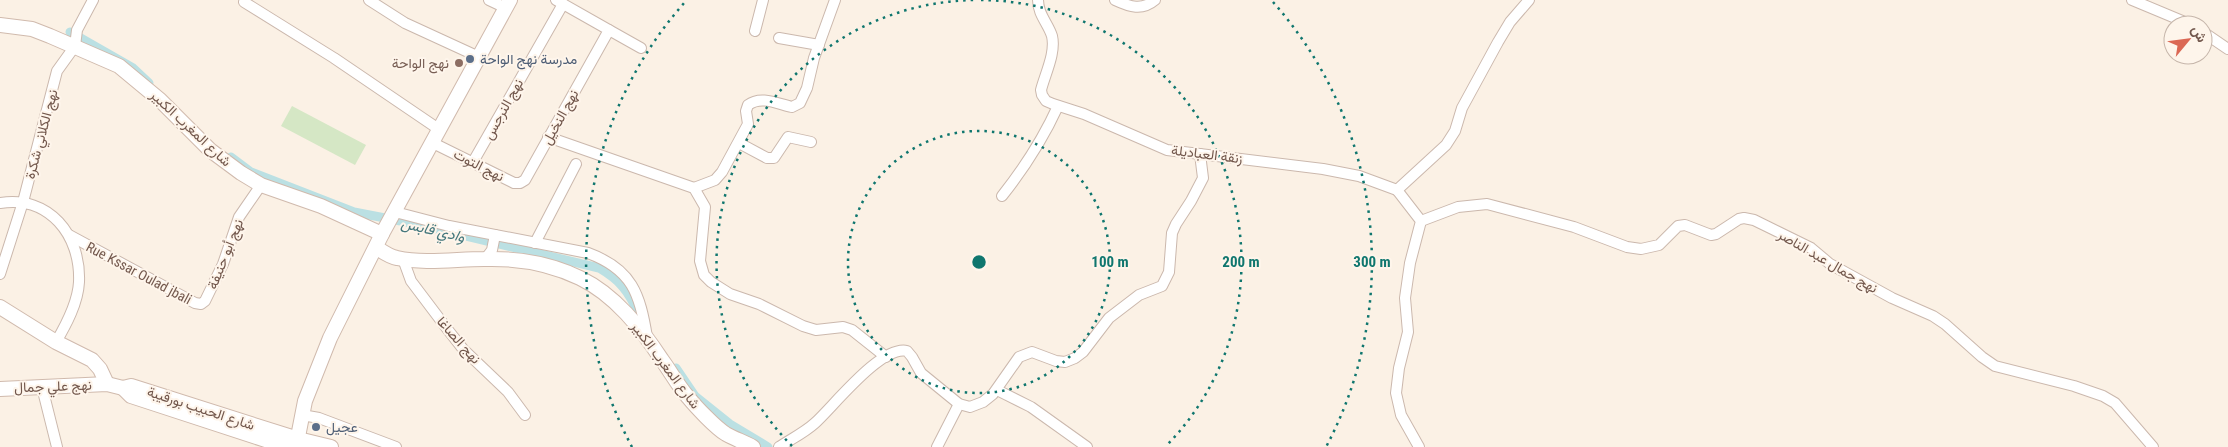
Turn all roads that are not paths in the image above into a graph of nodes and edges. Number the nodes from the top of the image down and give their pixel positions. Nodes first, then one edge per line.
1 (94, 0) edge
2 (369, 0) edge
3 (489, 0) edge
4 (763, 0) edge
5 (835, 0) edge
6 (1038, 0) edge
7 (1116, 0) edge
8 (1155, 0) edge
9 (1529, 0) edge
10 (2132, 0) edge
11 (244, 2) dead end
12 (560, 2) edge
13 (508, 4) edge
14 (2168, 15) edge
15 (0, 25) edge
16 (609, 30) junction
17 (755, 31) dead end
18 (779, 38) dead end
19 (2213, 39) edge
20 (819, 45) junction
21 (75, 46) junction
22 (641, 48) dead end
23 (2228, 49) edge
24 (479, 57) junction
25 (1058, 106) junction
26 (437, 136) junction
27 (548, 137) junction
28 (811, 142) dead end
29 (739, 143) junction
30 (1200, 154) junction
31 (473, 162) junction
32 (576, 164) dead end
33 (525, 180) joint
34 (261, 185) junction
35 (694, 188) junction
36 (1397, 190) junction
37 (1002, 196) dead end
38 (23, 202) junction
39 (0, 203) edge
40 (395, 212) junction
41 (1421, 221) junction
42 (382, 234) junction
43 (69, 235) junction
44 (494, 235) junction
45 (536, 243) junction
46 (377, 248) junction
47 (486, 258) junction
48 (403, 259) junction
49 (0, 274) edge
50 (206, 299) joint
51 (0, 308) edge
52 (647, 337) junction
53 (56, 342) junction
54 (886, 357) junction
55 (107, 384) junction
56 (42, 387) junction
57 (0, 388) edge
58 (123, 388) joint
59 (997, 390) junction
60 (959, 404) junction
61 (302, 415) junction
62 (525, 415) dead end
63 (262, 438) edge
64 (294, 444) edge
65 (313, 444) edge
66 (57, 447) edge
67 (331, 447) edge
68 (396, 447) edge
69 (753, 447) edge
70 (779, 447) edge
71 (937, 447) edge
72 (1087, 447) edge
73 (1419, 447) edge
74 (2154, 447) edge

1 - 21 street, نهج الكلاني شكرة
2 - 24 street
3 - 13 street
4 - 17 street
5 - 20 street
6 - 25 street, زنقة العباديلة
7 - 8 street
9 - 36 street
10 - 14 street
11 - 26 street, نهج التوت
12 - 16 street
12 - 31 street, نهج النرجس
13 - 24 street
15 - 21 street, شارع المغرب الكبير
16 - 22 street
16 - 27 street, نهج النخيل
18 - 20 street
19 - 23 street
20 - 29 street
21 - 34 street, شارع المغرب الكبير
21 - 38 street, نهج الكلاني شكرة
24 - 26 street
25 - 30 street, زنقة العباديلة
25 - 37 street
26 - 31 street, نهج التوت
26 - 40 street
27 - 33 street, نهج النخيل
27 - 35 street
28 - 29 street
29 - 35 street
30 - 36 street, زنقة العباديلة
30 - 59 street
31 - 33 street, نهج التوت
32 - 45 street
34 - 42 street, شارع المغرب الكبير
34 - 50 street, نهج أبو حنيفة
35 - 54 street
36 - 41 street
38 - 39 street
38 - 43 street
38 - 49 street, نهج الكلاني شكرة
40 - 42 street
40 - 44 street
41 - 73 street
41 - 74 street, نهج جمال عبد الناصر
42 - 46 street
43 - 50 street, Rue Kssar Oulad jbali
43 - 53 street
44 - 45 street
44 - 47 street
45 - 52 street
46 - 48 street, شارع المغرب الكبير
46 - 61 street
47 - 48 street, شارع المغرب الكبير
47 - 52 street, شارع المغرب الكبير
48 - 62 street, نهج الصاغا
51 - 53 street
52 - 69 street, شارع المغرب الكبير
53 - 55 street
54 - 60 street
54 - 70 street
55 - 56 street, نهج علي جمال
55 - 58 street, نهج علي جمال
56 - 57 street, نهج علي جمال
56 - 66 street
58 - 63 street, شارع الحبيب بورقيبة
59 - 60 street
59 - 72 street
60 - 71 street
61 - 64 street
61 - 68 street
63 - 64 street, شارع الحبيب بورقيبة
64 - 65 street, شارع الحبيب بورقيبة
65 - 67 street, شارع الحبيب بورقيبة

